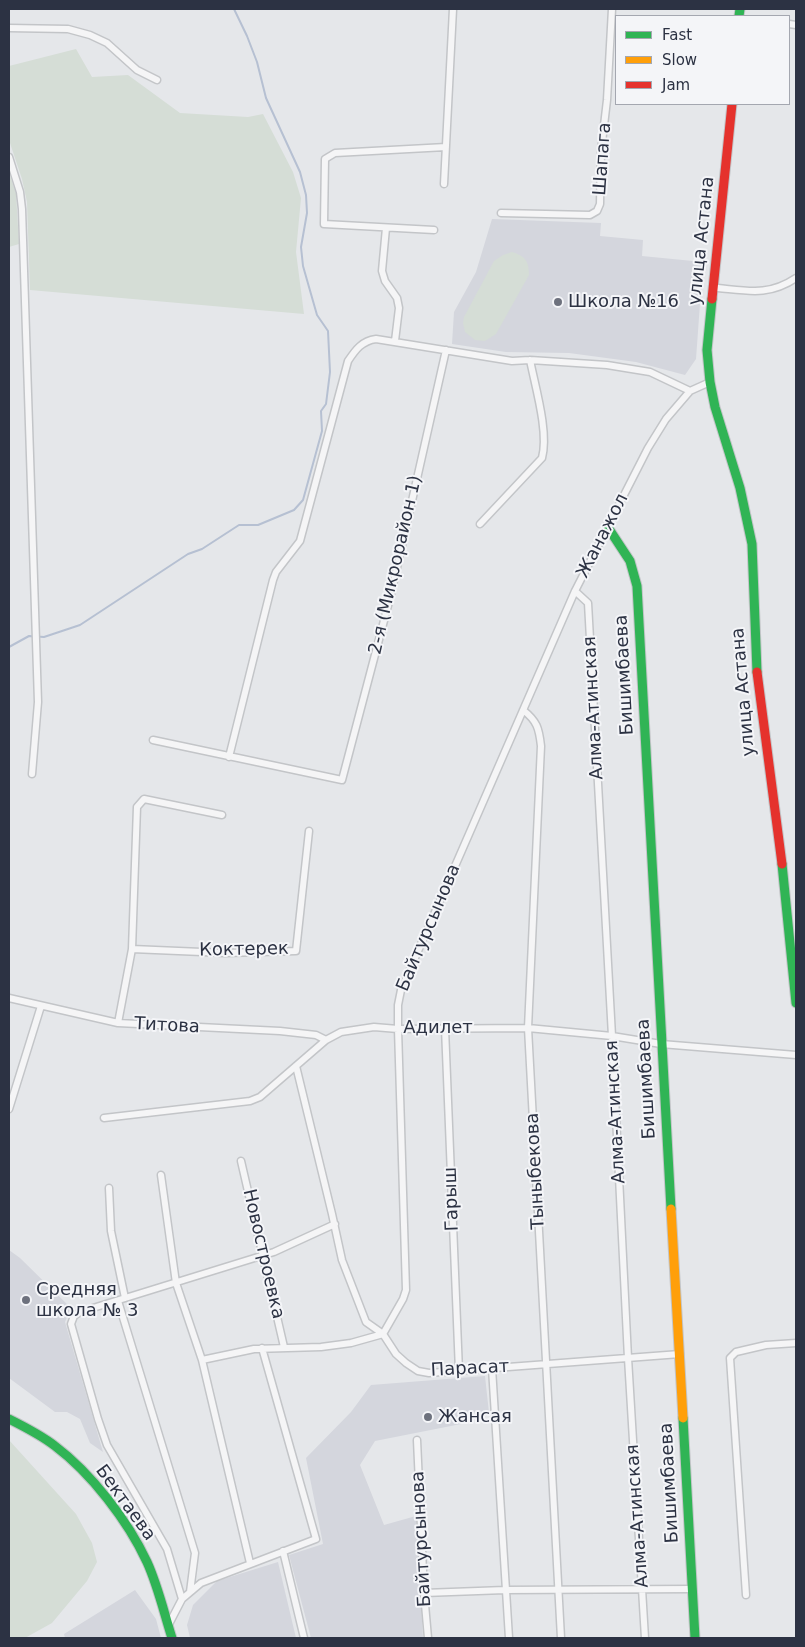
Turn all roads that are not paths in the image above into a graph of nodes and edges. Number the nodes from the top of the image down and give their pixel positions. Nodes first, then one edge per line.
1 (453, 9) edge
2 (612, 9) edge
3 (9, 28) edge
4 (157, 80) dead end
5 (734, 105) edge
6 (734, 105) edge
7 (446, 147) junction
8 (9, 157) edge
9 (444, 184) dead end
10 (501, 214) dead end
11 (386, 228) junction
12 (434, 230) dead end
13 (796, 278) edge
14 (718, 288) junction
15 (395, 342) junction
16 (446, 350) junction
17 (530, 360) junction
18 (710, 382) junction
19 (690, 391) junction
20 (480, 524) dead end
21 (607, 526) junction
22 (575, 591) junction
23 (523, 710) junction
24 (153, 740) dead end
25 (229, 757) junction
26 (32, 774) dead end
27 (222, 815) dead end
28 (309, 831) dead end
29 (132, 949) junction
30 (9, 998) edge
31 (796, 1004) edge
32 (41, 1006) junction
33 (118, 1022) junction
34 (445, 1028) junction
35 (528, 1028) junction
36 (398, 1029) junction
37 (612, 1036) junction
38 (326, 1040) junction
39 (661, 1044) junction
40 (796, 1055) edge
41 (296, 1066) junction
42 (9, 1109) edge
43 (104, 1118) dead end
44 (241, 1161) dead end
45 (161, 1175) dead end
46 (110, 1188) dead end
47 (335, 1224) junction
48 (262, 1256) junction
49 (176, 1283) junction
50 (121, 1299) junction
51 (382, 1334) junction
52 (796, 1343) edge
53 (262, 1348) junction
54 (284, 1348) junction
55 (680, 1354) junction
56 (628, 1358) junction
57 (202, 1360) junction
58 (546, 1364) junction
59 (492, 1368) junction
60 (459, 1371) junction
61 (9, 1418) edge
62 (417, 1440) dead end
63 (282, 1552) junction
64 (250, 1563) junction
65 (692, 1589) junction
66 (505, 1590) junction
67 (557, 1590) junction
68 (643, 1590) junction
69 (190, 1592) junction
70 (424, 1593) junction
71 (746, 1595) dead end
72 (182, 1599) junction
73 (168, 1626) junction
74 (172, 1638) edge
75 (304, 1638) edge
76 (428, 1638) edge
77 (508, 1638) edge
78 (561, 1638) edge
79 (645, 1638) edge
80 (695, 1638) edge

1 - 7 street
2 - 10 street, Шапага
3 - 4 street
5 - 14 street, улица Астана
6 - 18 street, улица Астана
7 - 9 street
7 - 11 street
8 - 26 street
11 - 12 street
11 - 15 street
13 - 14 street
14 - 18 street, улица Астана
15 - 16 street
15 - 25 street
16 - 17 street
16 - 25 street, 2-я (Микрорайон 1)
17 - 19 street
17 - 20 street
18 - 19 street, Жанажол
18 - 31 street, улица Астана
19 - 21 street, Жанажол
21 - 22 street, Жанажол
21 - 39 street, Бишимбаева
22 - 23 street, Жанажол
22 - 37 street, Алма-Атинская
23 - 35 street, Тыныбекова
23 - 36 street, Байтурсынова
24 - 25 street
27 - 29 street
28 - 29 street, Коктерек
29 - 33 street
30 - 32 street, Титова
32 - 33 street, Титова
32 - 42 street
33 - 38 street, Титова
34 - 35 street, Адилет
34 - 36 street, Адилет
34 - 60 street, Гарыш
35 - 37 street, Адилет
35 - 58 street, Тыныбекова
36 - 38 street, Адилет
36 - 51 street, Байтурсынова
37 - 39 street, Адилет
37 - 56 street, Алма-Атинская
38 - 41 street, Адилет
39 - 40 street, Адилет
39 - 55 street, Бишимбаева
41 - 43 street, Адилет
41 - 47 street, Парасат
44 - 48 street, Новостроевка
45 - 49 street
46 - 50 street
47 - 48 street
47 - 51 street, Парасат
48 - 49 street
48 - 54 street, Новостроевка
49 - 50 street
49 - 57 street
50 - 69 street
50 - 72 street
51 - 54 street
51 - 60 street, Парасат
52 - 71 street
53 - 54 street
53 - 57 street
53 - 63 street
55 - 56 street, Парасат
55 - 65 street, Бишимбаева
56 - 58 street, Парасат
56 - 68 street, Алма-Атинская
57 - 64 street
58 - 59 street, Парасат
58 - 67 street, Тыныбекова
59 - 60 street, Парасат
59 - 66 street
61 - 73 street, Бектаева
62 - 70 street, Байтурсынова
63 - 64 street
63 - 75 street
64 - 69 street
65 - 68 street
65 - 80 street, Бишимбаева
66 - 67 street
66 - 70 street
66 - 77 street
67 - 68 street
67 - 78 street, Тыныбекова
68 - 79 street, Алма-Атинская
69 - 72 street
70 - 76 street, Байтурсынова
72 - 73 street
73 - 74 street, Бектаева

